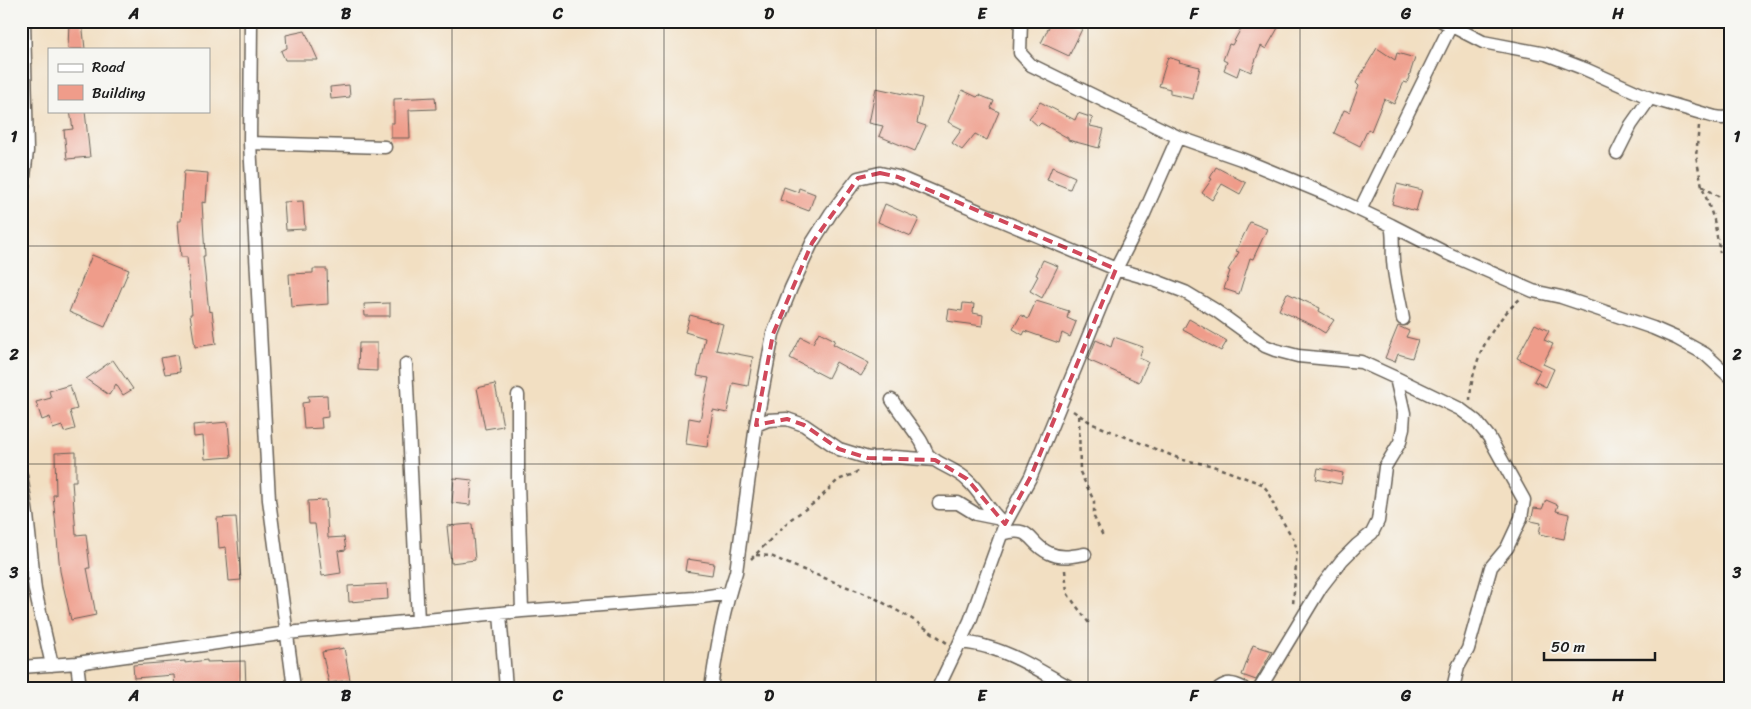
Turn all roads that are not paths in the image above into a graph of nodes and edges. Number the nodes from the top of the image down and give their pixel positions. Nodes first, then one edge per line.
1 (24, 21) edge
2 (251, 21) edge
3 (1021, 21) edge
4 (1449, 23) edge
5 (1650, 98) junction
6 (1730, 117) edge
7 (1178, 137) junction
8 (250, 143) junction
9 (385, 147) dead end
10 (1617, 153) dead end
11 (21, 202) edge
12 (1360, 210) junction
13 (1391, 224) junction
14 (1116, 269) junction
15 (1403, 320) dead end
16 (406, 364) dead end
17 (1730, 377) edge
18 (1396, 378) junction
19 (518, 396) dead end
20 (892, 400) dead end
21 (756, 425) junction
22 (934, 460) junction
23 (21, 474) edge
24 (939, 503) dead end
25 (1001, 525) junction
26 (1085, 554) dead end
27 (729, 593) junction
28 (522, 612) junction
29 (500, 614) junction
30 (418, 621) junction
31 (287, 633) junction
32 (958, 646) junction
33 (76, 663) junction
34 (52, 665) junction
35 (21, 667) edge
36 (80, 688) edge
37 (294, 688) edge
38 (506, 688) edge
39 (711, 688) edge
40 (938, 688) edge
41 (1071, 688) edge
42 (1219, 688) edge
43 (1243, 688) edge
44 (1260, 688) edge
45 (1453, 688) edge

1 - 11 street
2 - 8 street
3 - 7 street
4 - 5 street
4 - 12 street
5 - 6 street
5 - 10 street
7 - 12 street
7 - 14 street
8 - 9 street
8 - 31 street
12 - 13 street
13 - 15 street
13 - 17 street
14 - 18 street
14 - 21 street
14 - 25 street
16 - 30 street
18 - 44 street
18 - 45 street
19 - 28 street
20 - 22 street
21 - 22 street
21 - 27 street
22 - 25 street
23 - 34 street
24 - 25 street
25 - 26 street
25 - 32 street
27 - 28 street
27 - 39 street
28 - 29 street
29 - 30 street
29 - 38 street
30 - 31 street
31 - 33 street
31 - 37 street
32 - 40 street
32 - 41 street
33 - 34 street
33 - 36 street
34 - 35 street
42 - 43 street

